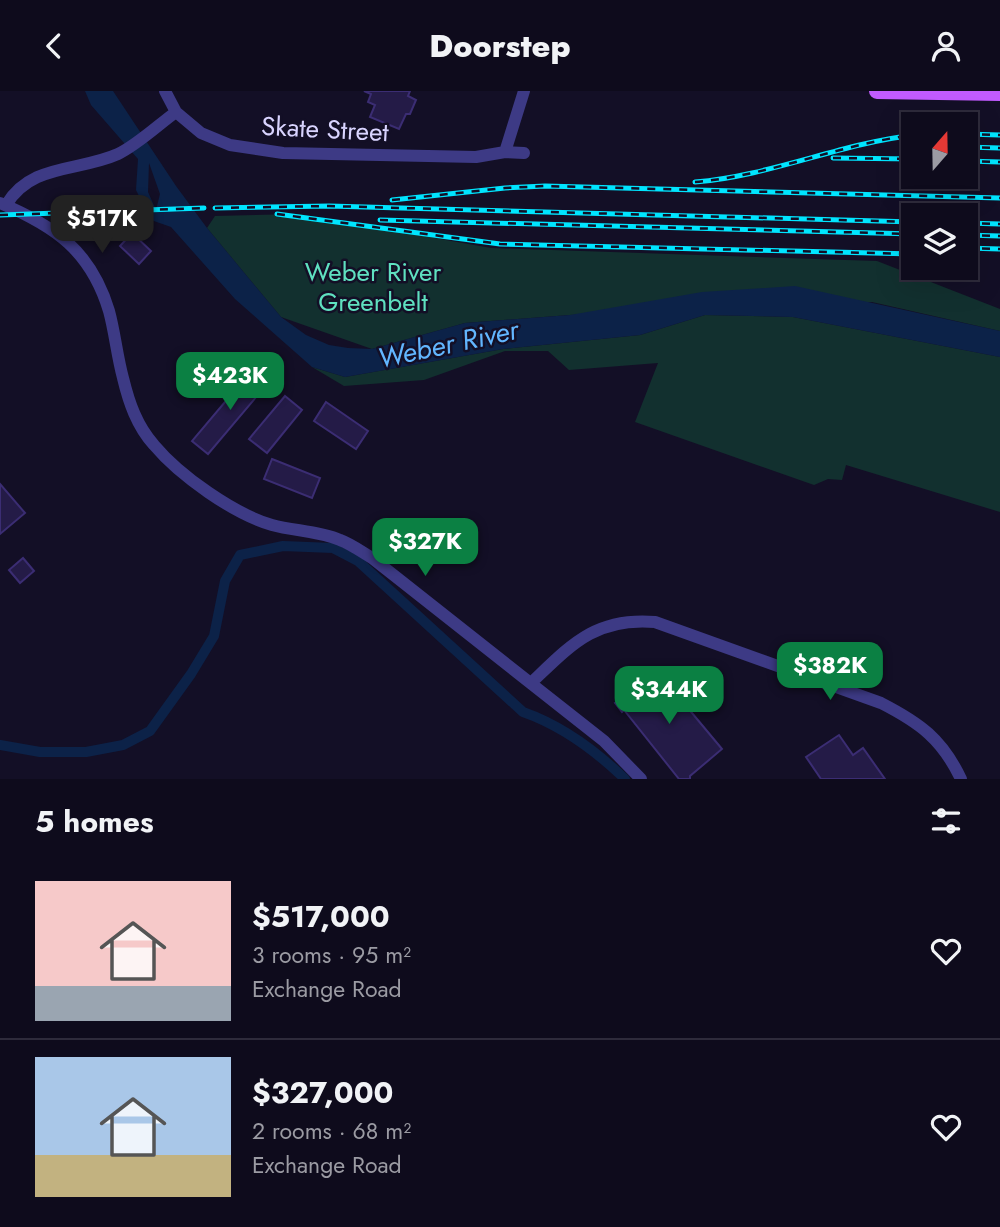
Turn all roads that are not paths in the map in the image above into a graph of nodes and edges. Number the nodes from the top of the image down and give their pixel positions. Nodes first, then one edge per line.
1 (165, 91) edge
2 (524, 91) edge
3 (877, 91) edge
4 (1000, 93) edge
5 (176, 112) junction
6 (505, 152) junction
7 (524, 153) dead end
8 (3, 204) edge
9 (531, 683) junction
10 (641, 779) edge
11 (961, 779) edge

1 - 5 street, Skate Street
2 - 6 street
3 - 4 main road
5 - 6 street, Skate Street
5 - 8 street
6 - 7 street, Skate Street
8 - 9 street
9 - 10 street
9 - 11 street

